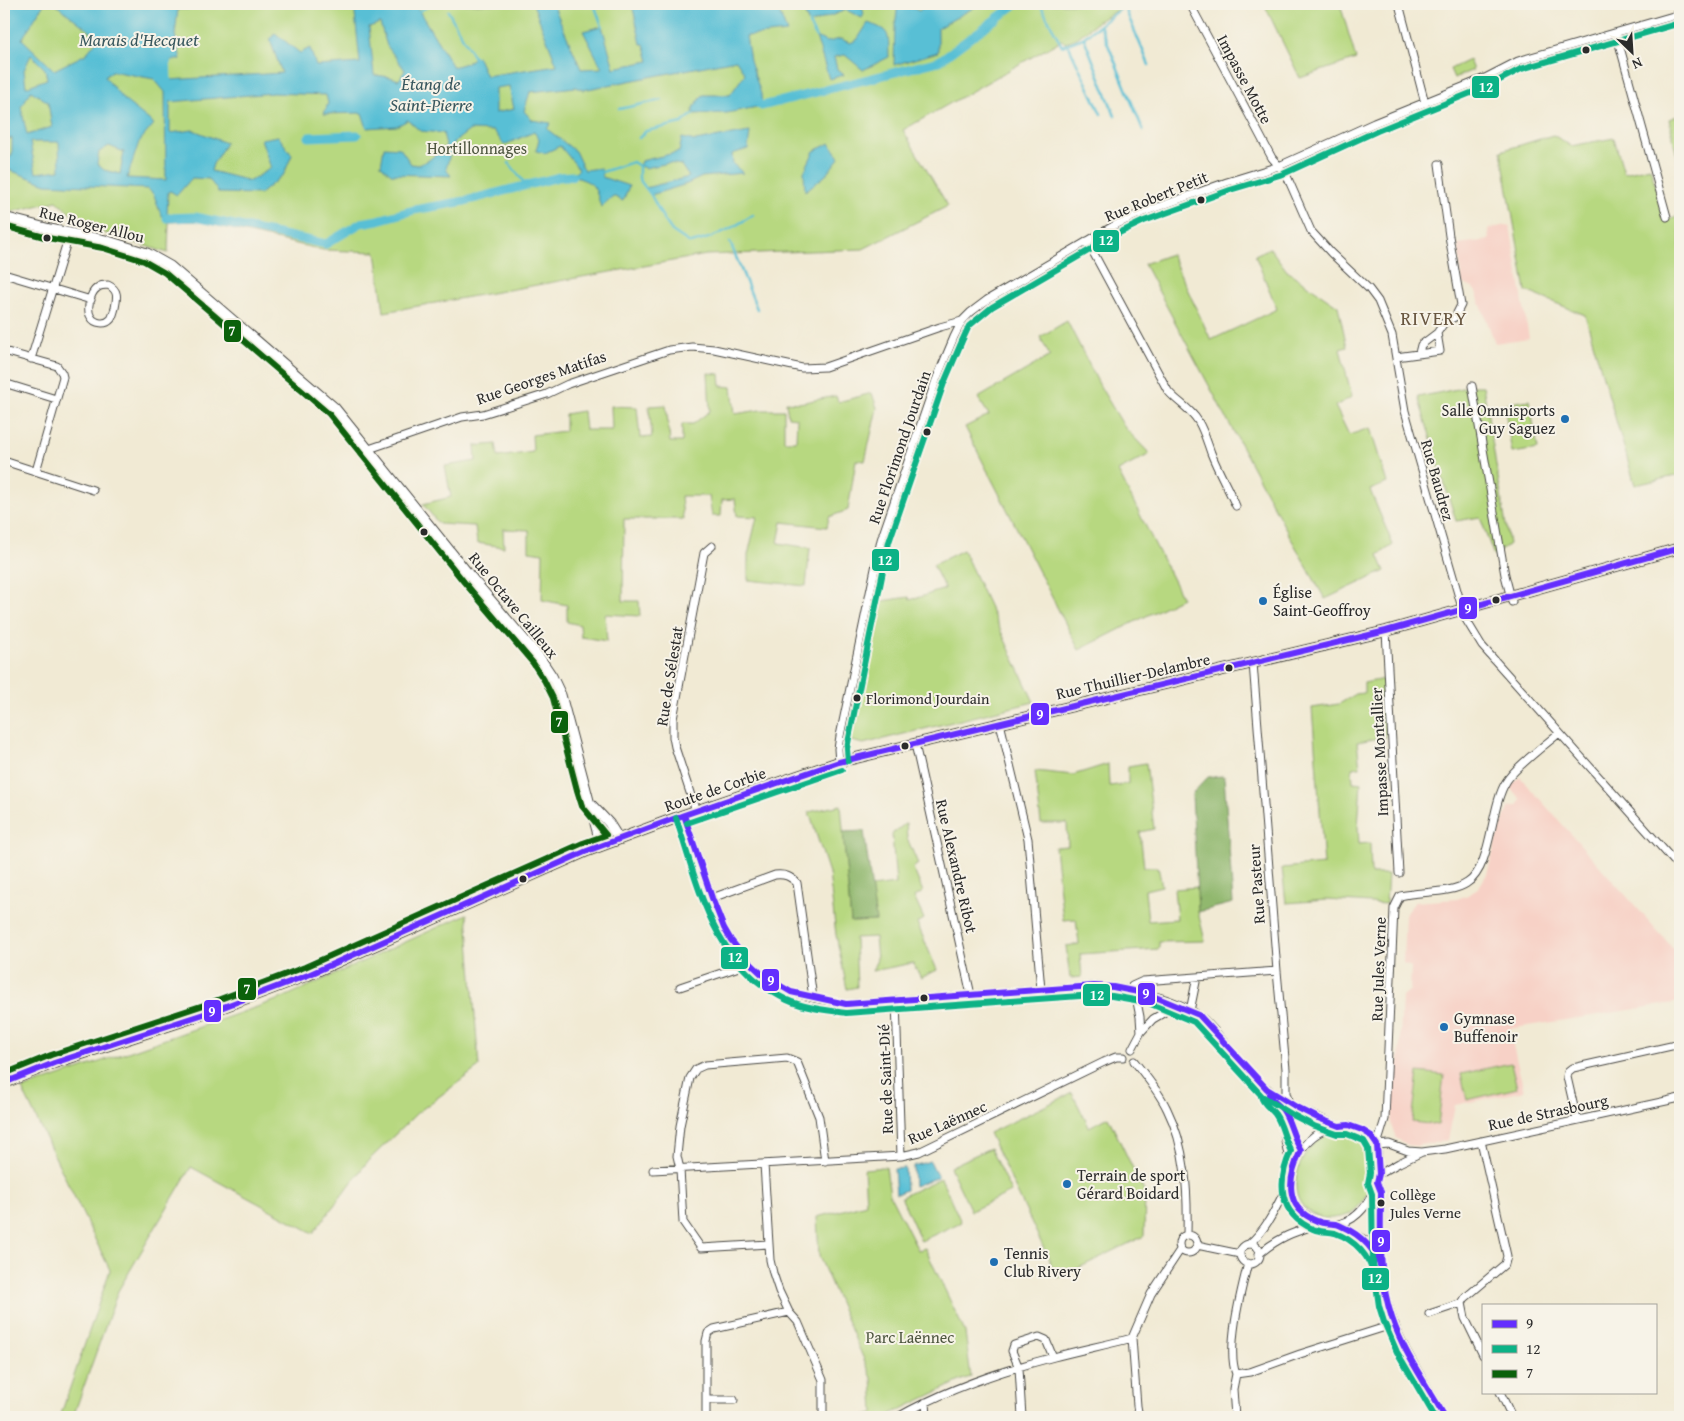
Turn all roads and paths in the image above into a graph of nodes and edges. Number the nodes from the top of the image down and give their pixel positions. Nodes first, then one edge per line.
1 (1190, 4) edge
2 (1399, 4) edge
3 (1680, 14) edge
4 (1616, 33) junction
5 (1425, 103) junction
6 (1439, 164) dead end
7 (1279, 166) junction
8 (4, 217) edge
9 (1667, 217) dead end
10 (70, 232) junction
11 (1087, 241) junction
12 (4, 274) edge
13 (52, 289) junction
14 (91, 300) junction
15 (962, 321) junction
16 (1437, 333) junction
17 (4, 351) edge
18 (1419, 353) junction
19 (1396, 356) junction
20 (31, 359) junction
21 (4, 383) edge
22 (1472, 386) dead end
23 (56, 399) junction
24 (369, 449) junction
25 (4, 461) edge
26 (36, 470) junction
27 (93, 490) dead end
28 (1236, 506) dead end
29 (712, 546) dead end
30 (1680, 548) edge
31 (1511, 599) junction
32 (1462, 609) junction
33 (1386, 631) junction
34 (1253, 663) junction
35 (1000, 724) junction
36 (1559, 734) junction
37 (915, 744) junction
38 (840, 762) junction
39 (590, 802) junction
40 (696, 811) junction
41 (684, 815) junction
42 (620, 839) junction
43 (601, 846) junction
44 (1680, 868) edge
45 (1399, 873) dead end
46 (712, 898) junction
47 (747, 960) junction
48 (1277, 971) junction
49 (1197, 977) junction
50 (680, 987) dead end
51 (1041, 990) junction
52 (1132, 990) junction
53 (971, 995) junction
54 (813, 998) junction
55 (896, 1000) junction
56 (1177, 1005) junction
57 (1190, 1011) junction
58 (1140, 1032) junction
59 (1680, 1044) edge
60 (1132, 1049) junction
61 (1123, 1056) junction
62 (1134, 1061) junction
63 (4, 1082) edge
64 (1267, 1089) junction
65 (1680, 1098) edge
66 (1289, 1103) junction
67 (1577, 1120) junction
68 (1339, 1126) junction
69 (1481, 1141) junction
70 (1377, 1145) junction
71 (1422, 1152) junction
72 (901, 1156) junction
73 (825, 1161) junction
74 (764, 1164) junction
75 (1294, 1166) junction
76 (680, 1169) junction
77 (654, 1170) dead end
78 (1378, 1178) junction
79 (1290, 1180) junction
80 (1323, 1223) junction
81 (1337, 1224) junction
82 (1187, 1234) junction
83 (769, 1244) junction
84 (1249, 1244) junction
85 (1197, 1245) junction
86 (1180, 1250) junction
87 (1240, 1254) junction
88 (1259, 1254) junction
89 (1248, 1263) junction
90 (1382, 1266) junction
91 (1462, 1304) junction
92 (789, 1312) junction
93 (1429, 1314) dead end
94 (1395, 1324) junction
95 (1132, 1338) junction
96 (1482, 1353) edge
97 (1054, 1357) junction
98 (1019, 1368) junction
99 (1236, 1374) junction
100 (1501, 1394) edge
101 (706, 1400) junction
102 (734, 1400) dead end
103 (926, 1402) junction
104 (706, 1417) edge
105 (823, 1417) edge
106 (898, 1417) edge
107 (927, 1417) edge
108 (1022, 1417) edge
109 (1139, 1417) edge
110 (1235, 1417) edge
111 (1445, 1417) edge
112 (1512, 1417) edge

1 - 7 street, Impasse Motte
2 - 5 street
3 - 4 street, Rue Robert Petit
4 - 5 street, Rue Robert Petit
4 - 9 street
5 - 7 street, Rue Robert Petit
6 - 16 street
7 - 11 street, Rue Robert Petit
7 - 19 street, Rue Baudrez
8 - 10 street, Rue Roger Allou
10 - 13 street
10 - 24 street, Rue Roger Allou
11 - 15 street, Rue Robert Petit
11 - 28 street
12 - 13 street
13 - 14 street
13 - 20 street
14 - 14 street
15 - 24 street, Rue Georges Matifas
15 - 38 street, Rue Florimond Jourdain
16 - 18 street
16 - 18 street
17 - 20 street
18 - 19 street
19 - 32 street, Rue Baudrez
20 - 23 street
21 - 23 street
22 - 31 street
23 - 26 street
24 - 39 street, Rue Octave Cailleux
25 - 26 street
26 - 27 street
29 - 40 street, Rue de Sélestat
30 - 31 main road, Rue Thuillier-Delambre
31 - 32 main road, Rue Thuillier-Delambre
32 - 33 main road, Rue Thuillier-Delambre
32 - 36 street, Rue Baudrez
33 - 34 main road, Rue Thuillier-Delambre
33 - 45 street, Impasse Montallier
34 - 35 main road, Rue Thuillier-Delambre
34 - 48 street, Rue Pasteur
35 - 37 main road, Rue Thuillier-Delambre
35 - 51 street
36 - 44 street
36 - 70 street, Rue Jules Verne
37 - 38 main road, Rue Thuillier-Delambre
37 - 53 street, Rue Alexandre Ribot
38 - 40 main road, Route de Corbie
39 - 42 street
39 - 43 street, Rue Octave Cailleux
40 - 41 main road, Route de Corbie
41 - 42 main road, Route de Corbie
41 - 46 street
42 - 43 main road, Route de Corbie
43 - 63 main road, Route de Corbie
46 - 47 street
46 - 54 street
47 - 50 street
47 - 54 street
48 - 49 street
48 - 66 street, Rue Pasteur
49 - 52 street
49 - 57 street
51 - 52 street
51 - 53 street
52 - 56 street
52 - 58 street
53 - 55 street
54 - 55 street
55 - 72 street, Rue de Saint-Dié
56 - 57 street
56 - 58 street
57 - 64 street
58 - 60 street
59 - 67 street
60 - 61 street
60 - 62 street
61 - 62 street
61 - 72 street, Rue Laënnec
62 - 82 street
64 - 66 street
64 - 75 street
65 - 67 street, Rue de Strasbourg
66 - 68 street
67 - 69 street, Rue de Strasbourg
68 - 70 street
68 - 75 street
69 - 71 street, Rue de Strasbourg
69 - 91 street
70 - 71 street
70 - 78 street
71 - 78 street
72 - 73 street, Rue Laënnec
73 - 74 street, Rue Laënnec
73 - 76 street
74 - 76 street, Rue Laënnec
74 - 83 street
75 - 79 street
76 - 77 street, Rue Laënnec
76 - 83 street
78 - 81 street
78 - 90 street
79 - 80 street
79 - 84 street
80 - 81 street
80 - 88 street
81 - 90 street
82 - 85 street
82 - 86 street
83 - 92 street
84 - 87 street
84 - 88 street
85 - 86 street
85 - 87 street
86 - 95 street
87 - 89 street
88 - 89 street
89 - 99 street
90 - 94 street
91 - 93 street
91 - 96 street
92 - 101 street
92 - 105 street
94 - 99 street
94 - 111 street
95 - 97 street
95 - 109 street
97 - 98 street
97 - 98 street
98 - 103 street
98 - 108 street
99 - 110 street
100 - 112 street
101 - 102 street
101 - 104 street
103 - 106 street
103 - 107 street

